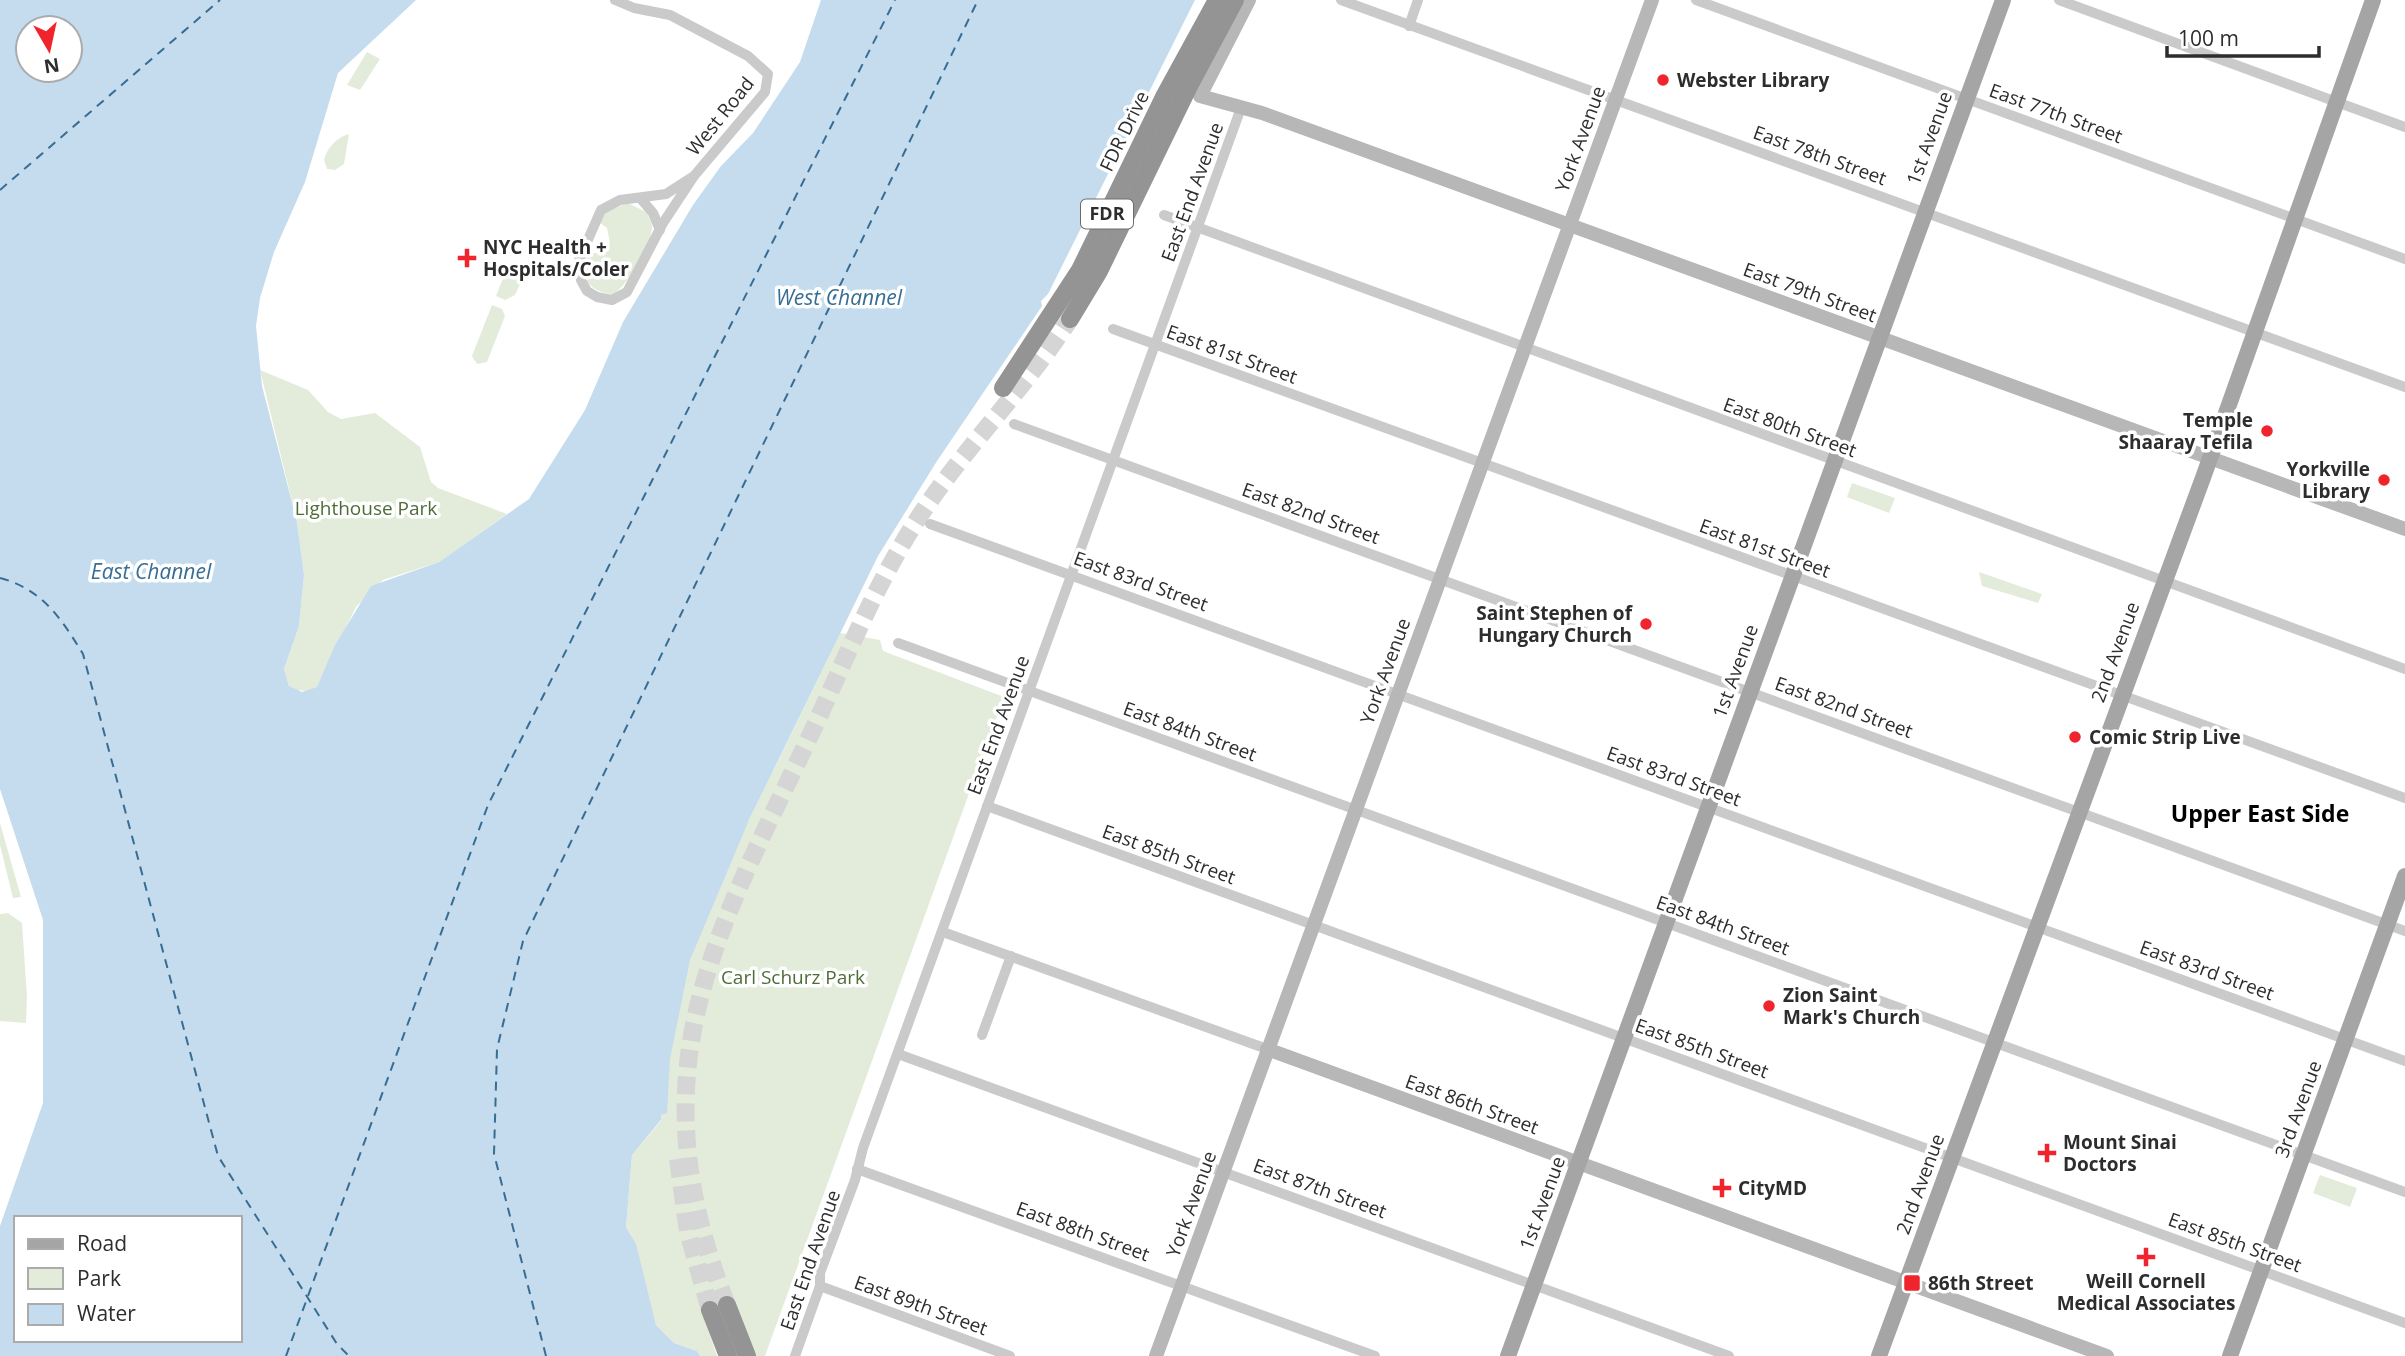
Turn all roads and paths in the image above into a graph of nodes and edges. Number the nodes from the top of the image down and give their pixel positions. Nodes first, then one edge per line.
1 (615, 0) edge
2 (1217, 0) edge
3 (1235, 0) edge
4 (1249, 0) edge
5 (1341, 0) edge
6 (1418, 0) edge
7 (1652, 0) edge
8 (1696, 0) edge
9 (2003, 0) edge
10 (2059, 0) edge
11 (2374, 0) edge
12 (1409, 26) junction
13 (1966, 99) junction
14 (1615, 100) junction
15 (2339, 104) junction
16 (1241, 108) junction
17 (2405, 127) edge
18 (694, 176) junction
19 (641, 199) junction
20 (1924, 212) junction
21 (1164, 215) dead end
22 (2297, 219) junction
23 (1569, 224) junction
24 (1198, 227) junction
25 (660, 230) junction
26 (2405, 258) edge
27 (1070, 319) tunnel mouth
28 (1113, 329) dead end
29 (2256, 332) junction
30 (1879, 337) junction
31 (1155, 344) junction
32 (1523, 348) junction
33 (2405, 387) edge
34 (1003, 388) dead end
35 (1014, 424) dead end
36 (2210, 458) junction
37 (1113, 460) junction
38 (1834, 462) junction
39 (1481, 463) junction
40 (930, 524) dead end
41 (2405, 529) edge
42 (1072, 575) junction
43 (1792, 576) junction
44 (1439, 578) junction
45 (2164, 580) junction
46 (898, 643) dead end
47 (2405, 668) edge
48 (1029, 691) junction
49 (1750, 692) junction
50 (1397, 693) junction
51 (2121, 697) junction
52 (2405, 798) edge
53 (987, 806) junction
54 (1708, 807) junction
55 (1354, 810) junction
56 (2079, 811) junction
57 (2405, 876) edge
58 (1666, 922) junction
59 (1313, 924) junction
60 (2388, 924) junction
61 (2036, 926) junction
62 (2405, 931) edge
63 (943, 932) junction
64 (1011, 957) junction
65 (982, 1035) dead end
66 (1624, 1038) junction
67 (2346, 1039) junction
68 (1994, 1042) junction
69 (1267, 1049) junction
70 (898, 1054) junction
71 (2405, 1061) edge
72 (2303, 1155) junction
73 (1952, 1157) junction
74 (1578, 1164) junction
75 (857, 1169) junction
76 (1223, 1171) junction
77 (2405, 1192) edge
78 (2261, 1271) junction
79 (1906, 1283) junction
80 (1181, 1285) junction
81 (1534, 1285) junction
82 (820, 1286) junction
83 (2405, 1323) edge
84 (728, 1356) edge
85 (747, 1356) edge
86 (795, 1356) edge
87 (1010, 1356) edge
88 (1156, 1356) edge
89 (1376, 1356) edge
90 (1508, 1356) edge
91 (1729, 1356) edge
92 (1879, 1356) edge
93 (2107, 1356) edge
94 (2230, 1356) edge

1 - 18 street, West Road
2 - 34 highway, FDR Drive / FDR
3 - 27 highway, FDR Drive / FDR
4 - 16 main road, East 79th Street
5 - 12 street, East 78th Street
6 - 12 street
7 - 14 main road, York Avenue
8 - 13 street, East 77th Street
9 - 13 main road, 1st Avenue
10 - 15 street
11 - 15 main road, 2nd Avenue
12 - 14 street, East 78th Street
13 - 20 main road, 1st Avenue
13 - 22 street, East 77th Street
14 - 20 street, East 78th Street
14 - 23 main road, York Avenue
15 - 17 street
15 - 22 main road, 2nd Avenue
16 - 23 main road, East 79th Street
16 - 24 street, East End Avenue
18 - 19 street, West Road
18 - 25 street, West Road
19 - 25 street
19 - 25 street, West Road
20 - 29 street, East 78th Street
20 - 30 main road, 1st Avenue
21 - 24 street, East 80th Street
22 - 26 street, East 77th Street
22 - 29 main road, 2nd Avenue
23 - 30 main road, East 79th Street
23 - 32 main road, York Avenue
24 - 31 street, East End Avenue
24 - 32 street, East 80th Street
28 - 31 street, East 81st Street
29 - 33 street, East 78th Street
29 - 36 main road, 2nd Avenue
30 - 36 main road, East 79th Street
30 - 38 main road, 1st Avenue
31 - 37 street, East End Avenue
31 - 39 street, East 81st Street
32 - 38 street, East 80th Street
32 - 39 main road, York Avenue
35 - 37 street, East 82nd Street
36 - 41 main road, East 79th Street
36 - 45 main road, 2nd Avenue
37 - 42 street, East End Avenue
37 - 44 street, East 82nd Street
38 - 43 main road, 1st Avenue
38 - 45 street, East 80th Street
39 - 43 street, East 81st Street
39 - 44 main road, York Avenue
40 - 42 street, East 83rd Street
42 - 48 street, East End Avenue
42 - 50 street, East 83rd Street
43 - 49 main road, 1st Avenue
43 - 51 street, East 81st Street
44 - 49 street, East 82nd Street
44 - 50 main road, York Avenue
45 - 47 street, East 80th Street
45 - 51 main road, 2nd Avenue
46 - 48 street, East 84th Street
48 - 53 street, East End Avenue
48 - 55 street, East 84th Street
49 - 54 main road, 1st Avenue
49 - 56 street, East 82nd Street
50 - 54 street, East 83rd Street
50 - 55 main road, York Avenue
51 - 52 street, East 81st Street
51 - 56 main road, 2nd Avenue
53 - 59 street, East 85th Street
53 - 63 street, East End Avenue
54 - 58 main road, 1st Avenue
54 - 61 street, East 83rd Street
55 - 58 street, East 84th Street
55 - 59 main road, York Avenue
56 - 60 street, East 82nd Street
56 - 61 main road, 2nd Avenue
57 - 60 main road, 3rd Avenue
58 - 66 main road, 1st Avenue
58 - 68 street, East 84th Street
59 - 66 street, East 85th Street
59 - 69 main road, York Avenue
60 - 62 street, East 82nd Street
60 - 67 main road, 3rd Avenue
61 - 67 street, East 83rd Street
61 - 68 main road, 2nd Avenue
63 - 64 street, East 86th Street
63 - 70 street, East End Avenue
64 - 65 street
64 - 69 street, East 86th Street
66 - 73 street, East 85th Street
66 - 74 main road, 1st Avenue
67 - 71 street, East 83rd Street
67 - 72 main road, 3rd Avenue
68 - 72 street, East 84th Street
68 - 73 main road, 2nd Avenue
69 - 74 main road, East 86th Street
69 - 76 main road, York Avenue
70 - 75 street, East End Avenue
70 - 76 street, East 87th Street
72 - 77 street, East 84th Street
72 - 78 main road, 3rd Avenue
73 - 78 street, East 85th Street
73 - 79 main road, 2nd Avenue
74 - 79 main road, East 86th Street
74 - 81 main road, 1st Avenue
75 - 80 street, East 88th Street
75 - 82 street, East End Avenue
76 - 80 main road, York Avenue
76 - 81 street, East 87th Street
78 - 83 street, East 85th Street
78 - 94 main road, 3rd Avenue
79 - 92 main road, 2nd Avenue
79 - 93 main road, East 86th Street
80 - 88 main road, York Avenue
80 - 89 street, East 88th Street
81 - 90 main road, 1st Avenue
81 - 91 street, East 87th Street
82 - 86 street, East End Avenue
82 - 87 street, East 89th Street
84 - 85 highway

